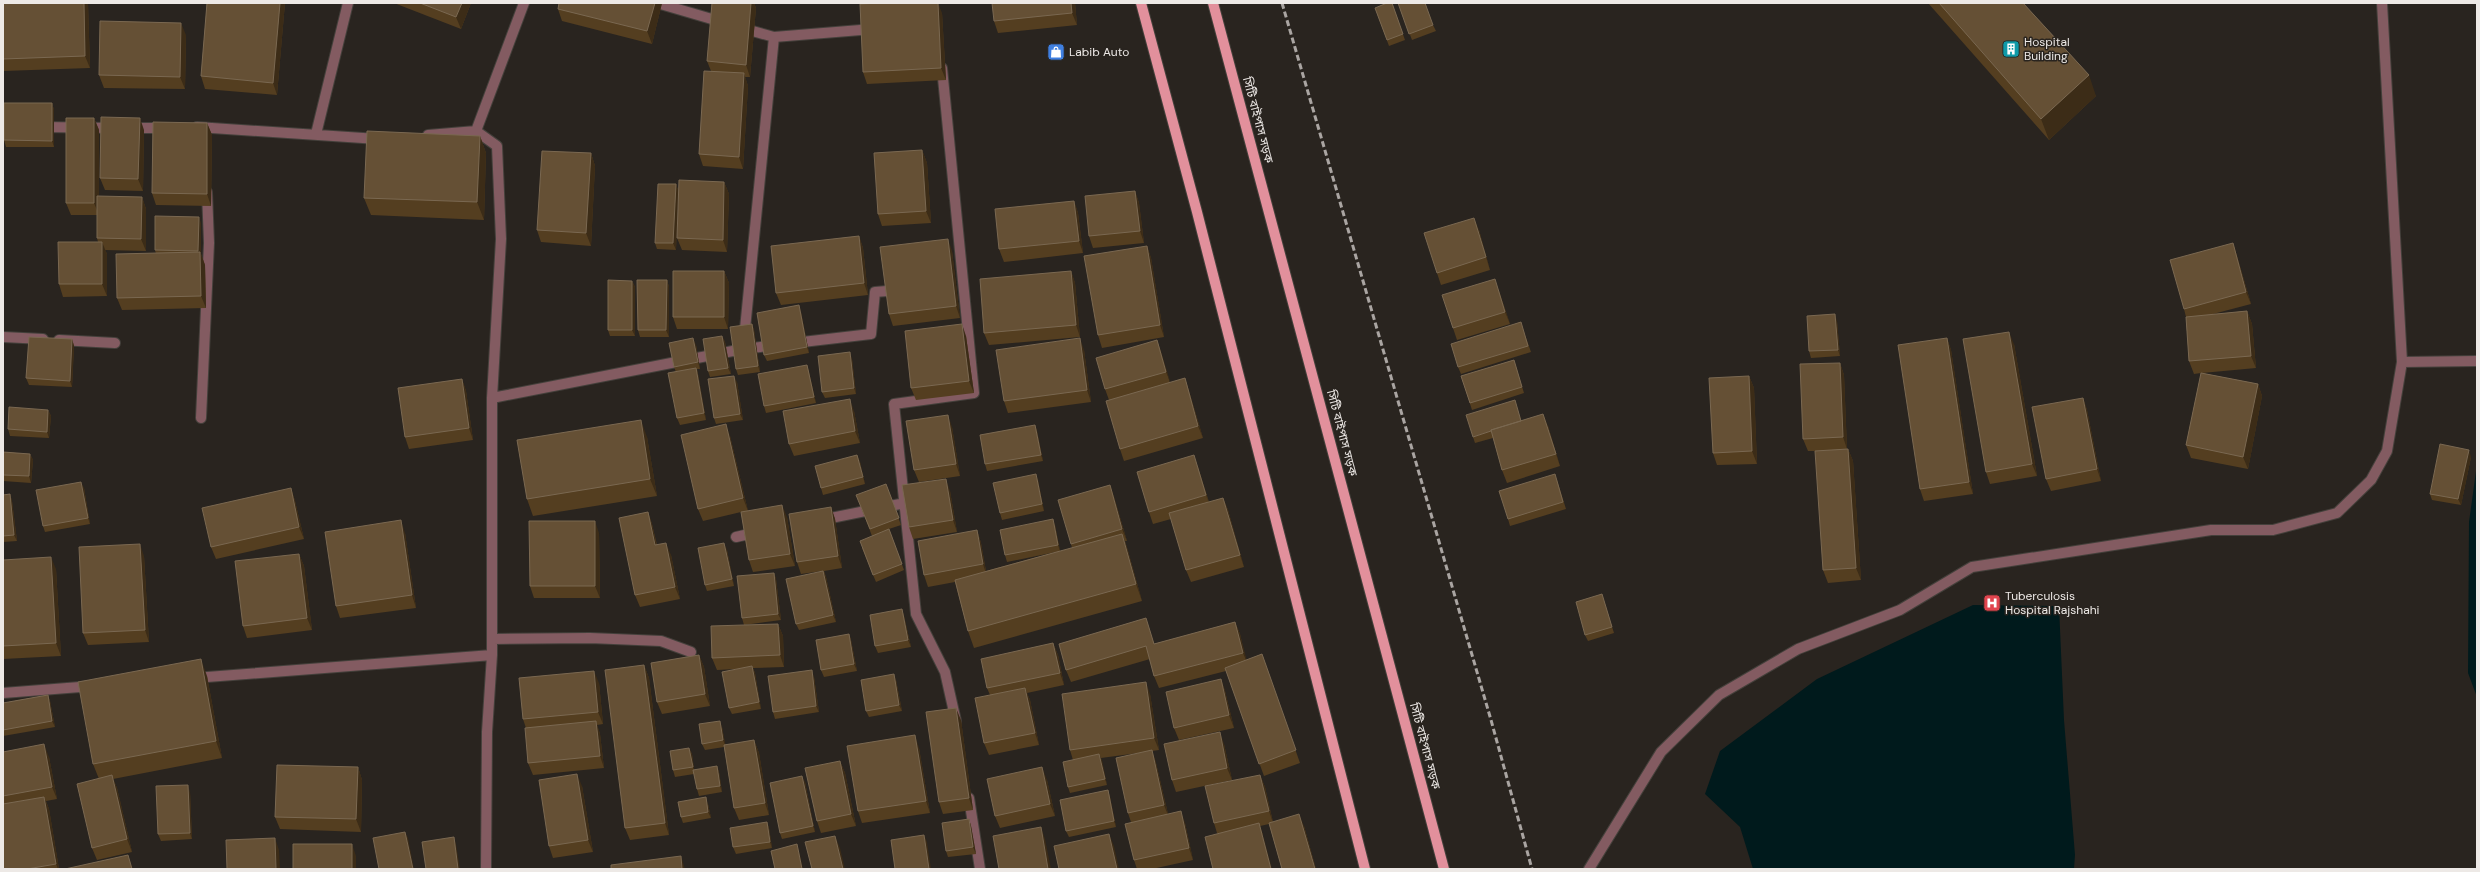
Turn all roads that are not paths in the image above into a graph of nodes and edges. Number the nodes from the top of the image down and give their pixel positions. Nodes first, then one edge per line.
1 (348, 3) edge
2 (524, 3) edge
3 (657, 3) edge
4 (1141, 3) edge
5 (1213, 3) edge
6 (2382, 3) edge
7 (883, 28) edge
8 (774, 37) junction
9 (940, 55) edge
10 (33, 126) edge
11 (476, 131) junction
12 (316, 134) junction
13 (417, 136) edge
14 (387, 139) edge
15 (207, 181) edge
16 (912, 289) edge
17 (3, 337) edge
18 (115, 343) dead end
19 (743, 349) junction
20 (2402, 362) junction
21 (2477, 362) edge
22 (492, 398) junction
23 (201, 418) dead end
24 (905, 503) junction
25 (813, 522) edge
26 (766, 531) edge
27 (736, 537) dead end
28 (492, 639) junction
29 (691, 652) dead end
30 (492, 655) junction
31 (182, 679) edge
32 (104, 686) edge
33 (3, 693) edge
34 (958, 730) edge
35 (967, 784) edge
36 (486, 869) edge
37 (980, 869) edge
38 (1364, 869) edge
39 (1444, 869) edge
40 (1589, 869) edge

1 - 12 street
2 - 11 street
3 - 8 street
4 - 38 main road
5 - 39 main road, সিটি বাইপাস সড়ক
6 - 20 street
7 - 8 street
8 - 19 street
9 - 24 street
10 - 12 street
11 - 13 street
11 - 22 street
12 - 14 street
15 - 23 street
16 - 19 street
17 - 18 street
19 - 22 street
20 - 21 street
20 - 40 street
22 - 28 street
24 - 25 street
24 - 34 street
26 - 27 street
28 - 29 street
28 - 30 street
30 - 31 street
30 - 36 street
32 - 33 street
35 - 37 street

